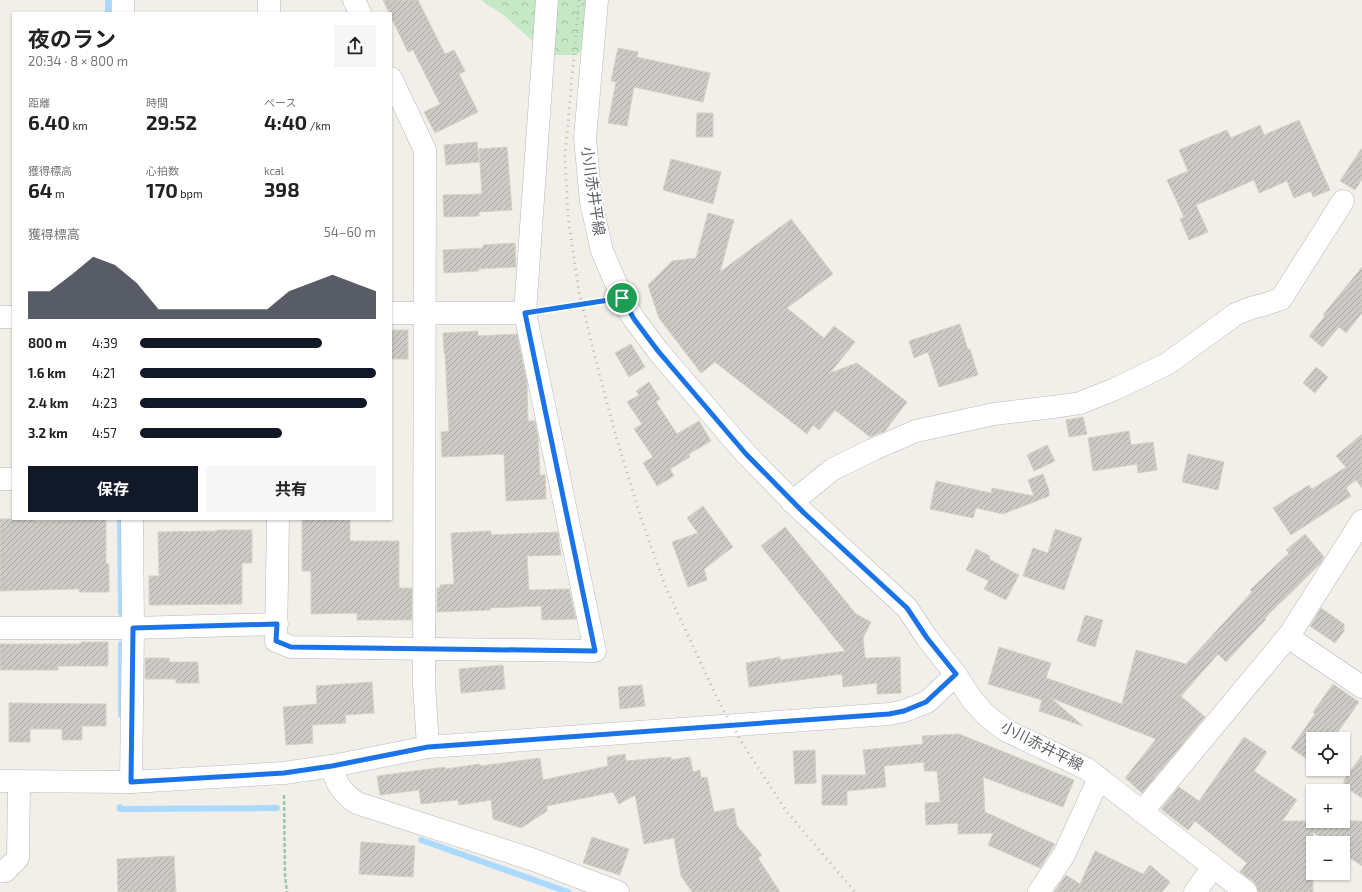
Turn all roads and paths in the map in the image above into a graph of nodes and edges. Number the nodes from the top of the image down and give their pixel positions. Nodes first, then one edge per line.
1 (123, 0) edge
2 (269, 0) edge
3 (354, 0) edge
4 (547, 0) edge
5 (597, 0) edge
6 (124, 12) edge
7 (269, 12) edge
8 (360, 12) edge
9 (392, 80) edge
10 (1344, 201) dead end
11 (622, 298) junction
12 (392, 313) edge
13 (424, 313) junction
14 (525, 313) junction
15 (0, 317) edge
16 (12, 317) edge
17 (0, 479) edge
18 (12, 479) edge
19 (792, 502) junction
20 (132, 520) edge
21 (278, 520) edge
22 (1362, 521) edge
23 (277, 624) junction
24 (0, 628) edge
25 (133, 628) junction
26 (1288, 637) junction
27 (424, 649) junction
28 (956, 674) junction
29 (1362, 687) edge
30 (428, 747) junction
31 (332, 766) junction
32 (284, 773) junction
33 (1099, 778) junction
34 (9, 781) edge
35 (131, 782) junction
36 (1142, 812) junction
37 (1213, 867) junction
38 (0, 871) edge
39 (288, 892) edge
40 (618, 892) edge
41 (1039, 892) edge
42 (1195, 892) edge
43 (1246, 892) edge

1 - 6 street
2 - 7 street
3 - 8 street
4 - 14 street
5 - 11 street, 小川赤井平線
9 - 13 street
10 - 19 street
11 - 14 path
11 - 19 street, 小川赤井平線
12 - 13 street
13 - 14 street
13 - 27 street
14 - 27 street
15 - 16 street
17 - 18 street
19 - 28 street, 小川赤井平線
20 - 25 street
21 - 23 street
22 - 26 street
23 - 25 street
23 - 27 street
24 - 25 street
25 - 35 street
26 - 29 street
26 - 36 street
27 - 30 street
28 - 30 street
28 - 33 street, 小川赤井平線
30 - 31 street
31 - 32 street
31 - 40 street
32 - 35 street
32 - 39 path
33 - 36 street, 小川赤井平線
33 - 41 street
34 - 35 street
34 - 38 street
36 - 37 street, 小川赤井平線
37 - 42 street
37 - 43 street, 小川赤井平線

